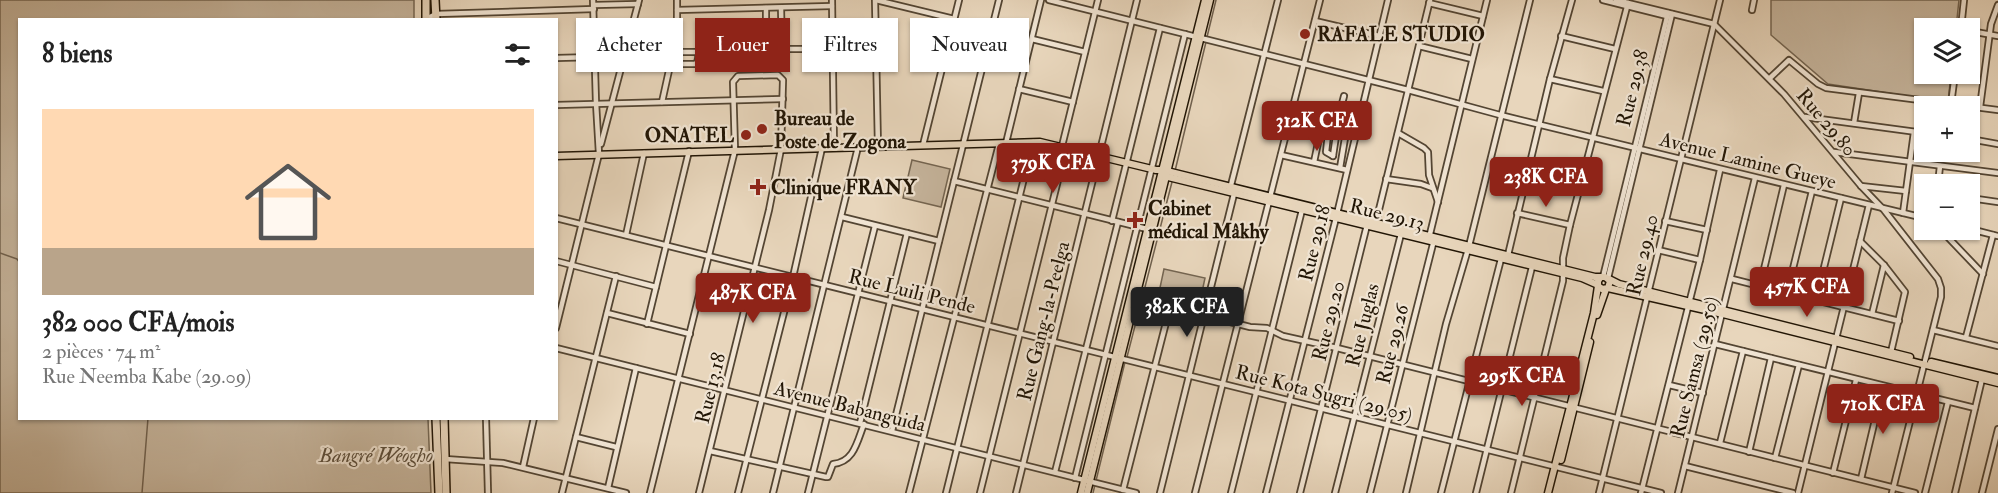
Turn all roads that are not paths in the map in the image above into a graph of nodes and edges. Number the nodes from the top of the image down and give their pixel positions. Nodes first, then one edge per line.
1 (426, 0) edge
2 (435, 0) edge
3 (677, 0) edge
4 (875, 0) edge
5 (958, 0) edge
6 (999, 0) edge
7 (1041, 0) edge
8 (1049, 0) edge
9 (1098, 0) edge
10 (1137, 0) edge
11 (1205, 0) edge
12 (1210, 0) edge
13 (1278, 0) edge
14 (1320, 0) edge
15 (1388, 0) edge
16 (1487, 0) edge
17 (1530, 0) edge
18 (1572, 0) edge
19 (1602, 0) edge
20 (1616, 0) edge
21 (1720, 0) edge
22 (1754, 0) edge
23 (1964, 0) edge
24 (639, 2) edge
25 (1430, 2) edge
26 (832, 3) edge
27 (1627, 4) junction
28 (594, 5) edge
29 (1998, 5) edge
30 (766, 8) junction
31 (781, 8) junction
32 (542, 10) junction
33 (677, 10) junction
34 (1752, 10) dead end
35 (1095, 12) junction
36 (474, 13) junction
37 (1669, 14) junction
38 (1483, 16) junction
39 (436, 17) edge
40 (426, 18) edge
41 (475, 18) edge
42 (542, 18) edge
43 (635, 18) edge
44 (677, 18) edge
45 (766, 18) edge
46 (781, 18) edge
47 (832, 18) edge
48 (875, 18) edge
49 (950, 18) edge
50 (954, 18) edge
51 (1962, 18) edge
52 (1132, 21) junction
53 (1315, 21) junction
54 (1714, 24) junction
55 (1160, 28) junction
56 (1980, 33) edge
57 (1185, 34) junction
58 (1989, 34) junction
59 (1379, 36) junction
60 (1561, 36) junction
61 (1998, 36) edge
62 (1198, 37) junction
63 (1032, 39) junction
64 (1419, 46) junction
65 (1615, 49) junction
66 (683, 52) edge
67 (1085, 52) junction
68 (1264, 54) junction
69 (576, 57) edge
70 (558, 58) edge
71 (1472, 59) junction
72 (683, 64) edge
73 (1303, 64) junction
74 (595, 72) edge
75 (621, 72) edge
76 (669, 72) edge
77 (833, 72) edge
78 (876, 72) edge
79 (941, 72) edge
80 (1770, 78) junction
81 (1550, 79) junction
82 (1369, 80) junction
83 (1020, 89) junction
84 (1408, 90) junction
85 (1603, 91) junction
86 (1859, 93) junction
87 (1344, 96) dead end
88 (783, 99) junction
89 (734, 100) junction
90 (1914, 100) edge
91 (662, 102) junction
92 (1073, 102) junction
93 (596, 103) junction
94 (612, 103) junction
95 (1461, 104) junction
96 (558, 105) edge
97 (1980, 107) joint
98 (1998, 110) edge
99 (1500, 115) junction
100 (1805, 117) junction
101 (1328, 121) dead end
102 (1337, 123) junction
103 (1854, 123) junction
104 (1539, 124) junction
105 (1347, 128) junction
106 (1357, 128) junction
107 (1287, 130) junction
108 (1914, 132) joint
109 (1398, 133) junction
110 (1328, 134) dead end
111 (1592, 137) junction
112 (1980, 141) edge
113 (1033, 142) junction
114 (963, 144) junction
115 (1003, 144) junction
116 (1998, 144) edge
117 (923, 145) junction
118 (834, 147) junction
119 (858, 147) junction
120 (878, 147) junction
121 (1064, 147) junction
122 (1637, 147) junction
123 (822, 148) junction
124 (781, 149) junction
125 (735, 150) junction
126 (600, 151) junction
127 (690, 151) junction
128 (644, 152) junction
129 (1834, 153) junction
130 (1281, 155) junction
131 (558, 156) edge
132 (1099, 156) junction
133 (1333, 156) junction
134 (1680, 158) junction
135 (1341, 160) junction
136 (1314, 162) junction
137 (1911, 162) junction
138 (1126, 163) junction
139 (1940, 166) junction
140 (1529, 167) junction
141 (1340, 168) junction
142 (1347, 170) junction
143 (1720, 170) junction
144 (1161, 172) junction
145 (1998, 173) edge
146 (1939, 174) edge
147 (1755, 178) junction
148 (1386, 179) junction
149 (1582, 180) junction
150 (954, 182) junction
151 (1784, 185) junction
152 (1861, 186) junction
153 (1432, 188) junction
154 (987, 189) junction
155 (1233, 190) junction
156 (1812, 191) junction
157 (1906, 191) junction
158 (1020, 197) junction
159 (1841, 198) junction
160 (1270, 199) junction
161 (1980, 199) edge
162 (1438, 202) junction
163 (1998, 202) edge
164 (1052, 205) junction
165 (1869, 205) junction
166 (1302, 210) junction
167 (1884, 210) junction
168 (1517, 213) junction
169 (1903, 213) junction
170 (1084, 214) junction
171 (1337, 215) junction
172 (1914, 216) edge
173 (842, 217) junction
174 (558, 219) edge
175 (1115, 221) junction
176 (1665, 221) junction
177 (1376, 222) junction
178 (582, 225) junction
179 (1367, 225) junction
180 (1570, 225) junction
181 (875, 226) junction
182 (1138, 227) junction
183 (1147, 229) junction
184 (1707, 230) junction
185 (1980, 231) edge
186 (907, 234) junction
187 (1401, 234) junction
188 (1995, 235) edge
189 (626, 236) junction
190 (1432, 239) junction
191 (1951, 240) edge
192 (939, 241) junction
193 (1860, 241) junction
194 (667, 246) junction
195 (1468, 248) junction
196 (1658, 250) junction
197 (1508, 255) junction
198 (709, 256) junction
199 (1501, 259) junction
200 (1700, 260) junction
201 (558, 262) edge
202 (572, 265) junction
203 (1884, 265) junction
204 (755, 267) junction
205 (1532, 267) junction
206 (1563, 272) junction
207 (1983, 274) junction
208 (616, 276) junction
209 (793, 277) junction
210 (1605, 278) junction
211 (1732, 279) junction
212 (825, 285) junction
213 (656, 286) junction
214 (1598, 286) junction
215 (1760, 286) junction
216 (1607, 288) junction
217 (858, 292) junction
218 (1787, 293) junction
219 (1648, 294) junction
220 (1136, 298) junction
221 (1816, 300) junction
222 (891, 301) junction
223 (1688, 303) junction
224 (1170, 307) junction
225 (1844, 308) junction
226 (923, 309) junction
227 (1724, 312) junction
228 (607, 313) junction
229 (1204, 315) junction
230 (1872, 315) junction
231 (956, 317) junction
232 (558, 319) edge
233 (1899, 321) junction
234 (1238, 323) junction
235 (647, 324) junction
236 (988, 325) junction
237 (1272, 330) junction
238 (1933, 330) junction
239 (1019, 332) junction
240 (690, 334) junction
241 (1966, 337) junction
242 (1304, 340) junction
243 (1835, 340) junction
244 (1054, 341) junction
245 (1715, 344) junction
246 (1998, 346) edge
247 (558, 348) edge
248 (1337, 348) junction
249 (1087, 349) junction
250 (1743, 351) junction
251 (1891, 352) junction
252 (1107, 354) junction
253 (1369, 356) junction
254 (1118, 357) junction
255 (596, 358) junction
256 (1771, 358) junction
257 (1924, 362) junction
258 (1403, 365) junction
259 (1799, 365) junction
260 (1155, 367) junction
261 (636, 368) junction
262 (1827, 372) junction
263 (1435, 373) junction
264 (1189, 375) junction
265 (679, 378) junction
266 (1998, 378) edge
267 (1982, 379) junction
268 (1856, 380) junction
269 (1468, 382) junction
270 (1223, 383) junction
271 (1998, 383) edge
272 (1669, 385) junction
273 (1883, 386) junction
274 (725, 390) junction
275 (1502, 390) junction
276 (1257, 393) junction
277 (1703, 393) junction
278 (1916, 393) junction
279 (1535, 398) junction
280 (762, 399) junction
281 (1289, 400) junction
282 (1948, 402) junction
283 (1572, 406) junction
284 (793, 407) junction
285 (1974, 408) junction
286 (1322, 409) junction
287 (826, 416) junction
288 (1354, 417) junction
289 (1617, 419) junction
290 (436, 420) edge
291 (444, 420) edge
292 (486, 420) edge
293 (534, 420) edge
294 (862, 424) junction
295 (1387, 425) junction
296 (1657, 429) junction
297 (1998, 429) edge
298 (892, 431) junction
299 (1421, 433) junction
300 (576, 437) junction
301 (1692, 437) junction
302 (924, 440) junction
303 (1454, 441) junction
304 (1720, 443) junction
305 (616, 447) junction
306 (958, 448) junction
307 (1488, 449) junction
308 (710, 451) junction
309 (1749, 452) junction
310 (989, 456) junction
311 (1520, 458) junction
312 (1775, 458) junction
313 (445, 459) junction
314 (747, 459) junction
315 (488, 461) junction
316 (1024, 464) junction
317 (1804, 465) junction
318 (1685, 466) junction
319 (523, 467) junction
320 (1557, 467) junction
321 (778, 468) junction
322 (1055, 472) junction
323 (1833, 473) junction
324 (812, 476) junction
325 (566, 478) junction
326 (1075, 478) junction
327 (1861, 479) junction
328 (1602, 480) junction
329 (1087, 481) junction
330 (608, 488) junction
331 (1893, 490) edge
332 (1641, 491) edge
333 (1123, 492) edge
334 (439, 493) edge
335 (446, 493) edge
336 (488, 493) edge
337 (562, 493) edge
338 (626, 493) edge
339 (650, 493) edge
340 (699, 493) edge
341 (738, 493) edge
342 (773, 493) edge
343 (808, 493) edge
344 (909, 493) edge
345 (946, 493) edge
346 (980, 493) edge
347 (1016, 493) edge
348 (1082, 493) edge
349 (1087, 493) edge
350 (1136, 493) edge
351 (1160, 493) edge
352 (1196, 493) edge
353 (1232, 493) edge
354 (1266, 493) edge
355 (1300, 493) edge
356 (1335, 493) edge
357 (1370, 493) edge
358 (1406, 493) edge
359 (1441, 493) edge
360 (1476, 493) edge
361 (1511, 493) edge
362 (1550, 493) edge
363 (1599, 493) edge
364 (1660, 493) edge
365 (1678, 493) edge
366 (1795, 493) edge
367 (1915, 493) edge
368 (1925, 493) edge
369 (1955, 493) edge
370 (1982, 493) edge

1 - 40 highway
2 - 39 highway
3 - 33 street
4 - 48 street
4 - 49 street
5 - 50 street
6 - 114 street
7 - 63 street
8 - 35 street, Avenue Lamine Gueye
9 - 35 street
10 - 52 street, Rue Gang-la-Peelga
11 - 62 main road
12 - 62 main road
13 - 68 street
14 - 53 street
15 - 59 street, Rue 29.18
16 - 38 street, Rue 29.26
17 - 99 street
18 - 60 street
19 - 27 street
20 - 27 street
21 - 54 street, Rue 29.40
22 - 34 street
23 - 51 street
24 - 28 street
24 - 43 street
25 - 38 street
25 - 64 street
26 - 31 street
26 - 47 street
27 - 37 street
27 - 65 street
28 - 32 street
29 - 58 street
30 - 31 street
30 - 33 street
30 - 45 street
31 - 46 street
32 - 36 street
32 - 42 street
33 - 44 street
35 - 52 street, Avenue Lamine Gueye
35 - 67 street
36 - 39 street
36 - 41 street
37 - 54 street
37 - 122 street
38 - 71 street, Rue 29.26
52 - 55 street, Avenue Lamine Gueye
52 - 132 street, Rue Gang-la-Peelga
53 - 59 street
53 - 73 street
54 - 80 street
54 - 134 street, Rue 29.40
55 - 57 street, Avenue Lamine Gueye
55 - 138 street
56 - 58 street
57 - 62 street, Avenue Lamine Gueye
57 - 144 street
58 - 61 street
58 - 97 street
59 - 82 street, Rue 29.18
60 - 65 street
60 - 81 street
62 - 68 street, Avenue Lamine Gueye
62 - 144 main road
63 - 67 street
63 - 83 street
64 - 71 street
64 - 84 street
65 - 85 street
66 - 72 street
67 - 92 street
68 - 73 street, Avenue Lamine Gueye
68 - 155 street
69 - 70 street
71 - 95 street, Rue 29.26
73 - 82 street, Avenue Lamine Gueye
73 - 107 street
74 - 93 street
75 - 94 street
76 - 91 street
77 - 118 street
78 - 120 street
79 - 117 street
80 - 86 street, Rue 29.80
80 - 100 street, Rue 29.80
81 - 85 street
81 - 104 street
82 - 84 street, Avenue Lamine Gueye
82 - 106 street, Rue 29.18
83 - 92 street
83 - 115 street
84 - 95 street, Avenue Lamine Gueye
84 - 109 street
85 - 111 street
86 - 90 street
86 - 103 street
87 - 102 street
88 - 89 street
88 - 89 street
88 - 124 street, Rue 13.18
89 - 91 street
89 - 125 street
91 - 94 street
92 - 121 street
93 - 94 street
93 - 96 street
93 - 126 street
94 - 126 street
95 - 99 street, Avenue Lamine Gueye
95 - 162 street, Rue 29.26
97 - 98 street
99 - 104 street, Avenue Lamine Gueye
99 - 195 street
100 - 103 street
100 - 129 street, Rue 29.80
101 - 102 street
102 - 105 street
103 - 108 street
104 - 111 street, Avenue Lamine Gueye
104 - 140 street
105 - 106 street
105 - 133 street
105 - 135 street
106 - 142 street, Rue 29.18
107 - 130 street
107 - 136 street
108 - 137 street
109 - 148 street
109 - 153 street
110 - 133 street
111 - 122 street, Avenue Lamine Gueye
111 - 149 street
112 - 116 street
113 - 115 main road
113 - 121 main road
113 - 158 street
114 - 115 main road
114 - 117 main road
114 - 150 street
115 - 154 street
117 - 120 main road
118 - 119 main road
118 - 123 main road
119 - 120 main road
119 - 173 street
121 - 132 main road
121 - 164 street
122 - 134 street, Avenue Lamine Gueye
122 - 210 street
123 - 124 main road
123 - 209 street
124 - 125 main road
124 - 204 street, Rue 13.18
125 - 127 main road
125 - 198 street
126 - 128 main road
126 - 131 main road
126 - 178 street
127 - 128 main road
127 - 194 street
128 - 189 street
129 - 137 street
129 - 152 street, Rue 29.80
130 - 136 street
130 - 160 street
132 - 138 main road
132 - 170 street, Rue Gang-la-Peelga
133 - 135 street
134 - 143 street, Avenue Lamine Gueye
134 - 176 street, Rue 29.40
135 - 141 street
136 - 141 street
137 - 139 street
137 - 157 street
138 - 144 main road
138 - 175 street
139 - 145 street
139 - 146 street
140 - 149 street
140 - 168 street
141 - 142 street
142 - 171 street, Rue 29.18
143 - 147 street, Avenue Lamine Gueye
143 - 184 street
144 - 155 main road
144 - 182 street
144 - 183 main road
144 - 220 main road
147 - 151 street, Avenue Lamine Gueye
147 - 211 street, Rue Samsa (29.50)
148 - 153 street
148 - 177 street
149 - 180 street
150 - 154 street
150 - 192 street
151 - 156 street, Avenue Lamine Gueye
151 - 215 street
152 - 157 street
152 - 167 street, Rue 29.80
153 - 162 street
154 - 158 street
154 - 231 street
155 - 160 main road
155 - 229 street
156 - 159 street, Avenue Lamine Gueye
156 - 218 street
157 - 169 street
158 - 164 street
158 - 236 street
159 - 165 street, Avenue Lamine Gueye
159 - 221 street
160 - 166 main road, Rue 29.13
160 - 171 main road
160 - 234 street
161 - 163 street
162 - 190 street, Rue 29.26
164 - 170 street
164 - 239 street
165 - 167 street, Avenue Lamine Gueye
165 - 193 street
166 - 171 main road, Rue 29.13
166 - 237 street
167 - 169 street, Avenue Lamine Gueye
167 - 238 street
168 - 180 street
168 - 197 street
169 - 172 street, Avenue Lamine Gueye
170 - 175 street
170 - 244 street, Rue Gang-la-Peelga
171 - 177 main road
171 - 179 main road, Rue 29.13
171 - 242 street, Rue 29.18
173 - 181 street
173 - 212 street
174 - 178 street, Rue Luili Pende
175 - 182 street
175 - 249 street
176 - 184 street
176 - 196 street, Rue 29.40
177 - 190 main road
178 - 189 street, Rue Luili Pende
178 - 202 street
179 - 187 main road, Rue 29.13
179 - 248 street, Rue 29.20
180 - 206 street
181 - 186 street
181 - 217 street
182 - 183 street
182 - 252 street
183 - 254 main road
184 - 200 street
185 - 188 street
186 - 192 street
186 - 222 street
187 - 190 main road, Rue 29.13
187 - 253 street, Rue Juglas
188 - 207 street
189 - 194 street, Rue Luili Pende
190 - 195 main road
190 - 258 street, Rue 29.26
191 - 207 street
192 - 226 street
193 - 203 street
193 - 225 street
194 - 198 street, Rue Luili Pende
194 - 213 street
195 - 197 main road
195 - 199 main road
195 - 263 street
196 - 200 street
196 - 219 street, Rue 29.40
197 - 206 main road
198 - 204 street, Rue Luili Pende
198 - 240 street
199 - 205 main road
199 - 269 street
200 - 223 street
201 - 202 street
202 - 208 street
202 - 232 street
203 - 230 street
203 - 233 street
204 - 209 street, Rue Luili Pende
204 - 274 street, Rue 13.18
205 - 206 main road
205 - 275 street
206 - 210 main road
206 - 214 main road
206 - 279 street
207 - 241 street
208 - 213 street
208 - 228 street
209 - 212 street, Rue Luili Pende
209 - 280 street
210 - 214 main road
210 - 216 main road
210 - 219 main road
211 - 215 street
211 - 227 street, Rue Samsa (29.50)
212 - 217 street, Rue Luili Pende
212 - 284 street
213 - 235 street
214 - 216 main road
214 - 283 main road
215 - 218 street
216 - 219 main road
216 - 283 main road
217 - 222 street, Rue Luili Pende
217 - 287 street
218 - 221 street
219 - 223 main road
219 - 289 street, Rue 29.40
220 - 224 street
220 - 254 main road
221 - 225 street
222 - 226 street, Rue Luili Pende
222 - 294 street
223 - 227 main road
223 - 272 street
224 - 229 street
224 - 260 street
225 - 230 street
225 - 243 street
226 - 231 street, Rue Luili Pende
226 - 298 street
227 - 243 main road
227 - 245 street, Rue Samsa (29.50)
228 - 235 street
228 - 255 street
229 - 234 street
229 - 264 street
230 - 233 street
231 - 236 street, Rue Luili Pende
231 - 302 street
233 - 251 street
234 - 237 street
234 - 270 street
235 - 240 street
236 - 239 street, Rue Luili Pende
236 - 306 street
237 - 242 street
237 - 276 street
238 - 241 street
238 - 257 street
239 - 244 street, Rue Luili Pende
239 - 310 street
240 - 265 street
241 - 246 street
242 - 248 street
242 - 281 street, Rue 29.18
243 - 251 main road
243 - 257 main road
243 - 262 street
244 - 249 street, Rue Luili Pende
244 - 316 street, Rue Gang-la-Peelga
245 - 250 street
245 - 277 street, Rue Samsa (29.50)
247 - 255 street, Avenue Babanguida
248 - 253 street
248 - 286 street, Rue 29.20
249 - 252 street, Rue Luili Pende
249 - 322 street
250 - 256 street
250 - 304 street
251 - 257 main road
252 - 254 street, Rue Luili Pende
252 - 326 street
253 - 258 street
253 - 288 street, Rue Juglas
254 - 260 street, Rue Kota Sugri (29.05)
254 - 329 main road
255 - 261 street, Avenue Babanguida
255 - 300 street
256 - 259 street
256 - 309 street
257 - 266 main road
257 - 267 main road
257 - 278 street
258 - 263 street
258 - 295 street, Rue 29.26
259 - 262 street
259 - 312 street
260 - 264 street, Rue Kota Sugri (29.05)
260 - 333 street
261 - 265 street, Avenue Babanguida
261 - 305 street
262 - 268 street
262 - 317 street
263 - 269 street
263 - 299 street
264 - 270 street, Rue Kota Sugri (29.05)
264 - 351 street
265 - 274 street, Avenue Babanguida
265 - 339 street
267 - 271 main road
267 - 285 street
268 - 273 street
268 - 323 street
269 - 275 street
269 - 303 street
270 - 276 street, Rue Kota Sugri (29.05)
270 - 352 street
272 - 277 street
272 - 296 street
273 - 278 street
273 - 327 street
274 - 280 street, Avenue Babanguida
274 - 308 street, Rue 13.18
275 - 279 street
275 - 307 street
276 - 281 street, Rue Kota Sugri (29.05)
276 - 353 street
277 - 301 street, Rue Samsa (29.50)
278 - 282 street
278 - 331 street
279 - 283 street
279 - 311 street
280 - 284 street, Avenue Babanguida
280 - 314 street
281 - 286 street, Rue Kota Sugri (29.05)
281 - 354 street, Rue 29.18
282 - 285 street
282 - 368 street
283 - 289 street
283 - 320 main road
284 - 287 street, Avenue Babanguida
284 - 321 street
285 - 369 street
286 - 288 street, Rue Kota Sugri (29.05)
286 - 355 street, Rue 29.20
287 - 294 street, Avenue Babanguida
287 - 324 street
288 - 295 street, Rue Kota Sugri (29.05)
288 - 356 street, Rue Juglas
289 - 296 street
289 - 328 street, Rue 29.40
290 - 334 highway
291 - 313 highway
292 - 315 street
293 - 319 street
294 - 298 street, Avenue Babanguida
294 - 324 street
295 - 299 street, Rue Kota Sugri (29.05)
295 - 357 street, Rue 29.26
296 - 301 street
296 - 332 street
297 - 370 street
298 - 302 street, Avenue Babanguida
299 - 303 street, Rue Kota Sugri (29.05)
299 - 358 street
300 - 305 street
300 - 325 street
301 - 304 street
301 - 318 street, Rue Samsa (29.50)
302 - 306 street, Avenue Babanguida
302 - 344 street
303 - 307 street, Rue Kota Sugri (29.05)
303 - 359 street
304 - 309 street
305 - 330 street
306 - 310 street, Avenue Babanguida
306 - 345 street
307 - 311 street, Rue Kota Sugri (29.05)
307 - 360 street
308 - 314 street
308 - 340 street, Rue 13.18
309 - 312 street
310 - 316 street, Avenue Babanguida
310 - 346 street
311 - 320 street, Rue Kota Sugri (29.05)
311 - 361 street
312 - 317 street
313 - 315 street
313 - 335 highway
314 - 321 street
314 - 341 street
315 - 319 street
315 - 336 street
316 - 322 street, Avenue Babanguida
316 - 347 street, Rue Gang-la-Peelga
317 - 323 street
317 - 366 street
318 - 365 street, Rue Samsa (29.50)
318 - 366 street
319 - 325 street
320 - 328 street, Rue Kota Sugri (29.05)
320 - 362 main road
321 - 324 street
321 - 342 street
322 - 326 street, Avenue Babanguida
323 - 327 street
324 - 343 street
325 - 330 street
325 - 337 street
326 - 329 street, Avenue Babanguida
327 - 331 street
328 - 332 street, Rue Kota Sugri (29.05)
328 - 363 street, Rue 29.40
329 - 333 street, Avenue Babanguida
329 - 348 main road
329 - 349 main road
330 - 338 street
331 - 367 street
332 - 364 street, Rue Kota Sugri (29.05)
333 - 350 street, Avenue Babanguida

